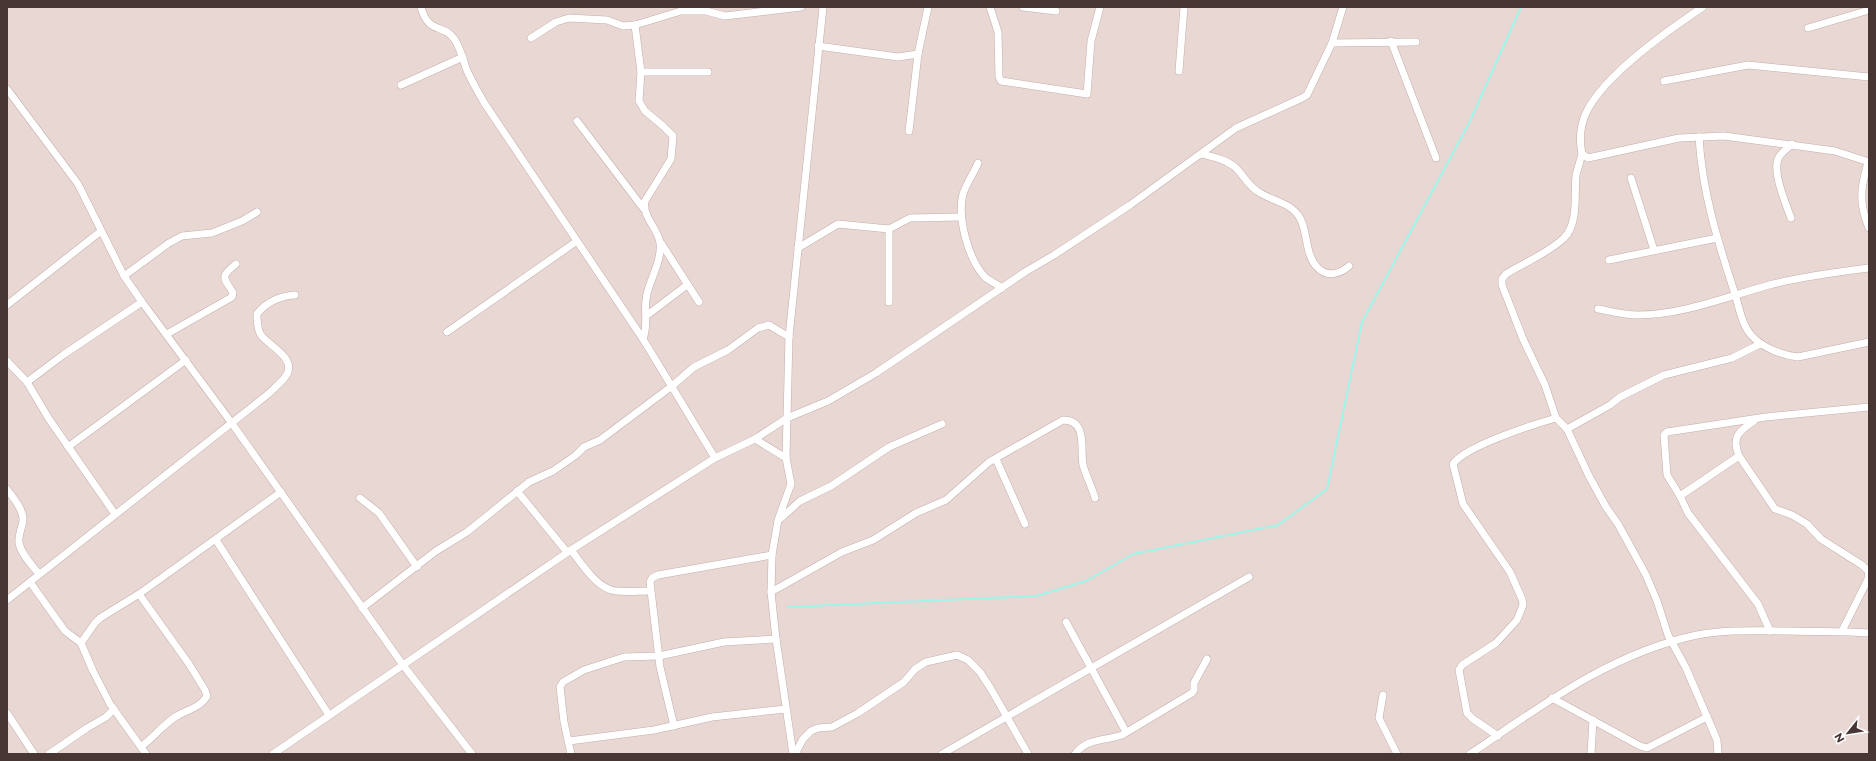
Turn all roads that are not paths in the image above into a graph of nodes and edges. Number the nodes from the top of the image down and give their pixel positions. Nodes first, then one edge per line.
1 (421, 7) edge
2 (801, 7) edge
3 (823, 7) edge
4 (928, 7) edge
5 (990, 7) edge
6 (1023, 7) edge
7 (1100, 7) edge
8 (1184, 7) edge
9 (1343, 7) edge
10 (1703, 7) edge
11 (1869, 10) edge
12 (714, 11) edge
13 (1056, 11) dead end
14 (635, 25) junction
15 (1808, 28) dead end
16 (531, 38) dead end
17 (1391, 41) junction
18 (1416, 42) dead end
19 (1332, 43) junction
20 (818, 46) junction
21 (918, 54) junction
22 (463, 57) junction
23 (1179, 71) dead end
24 (640, 72) junction
25 (708, 72) dead end
26 (1869, 77) edge
27 (1664, 81) dead end
28 (401, 85) dead end
29 (7, 88) edge
30 (577, 122) dead end
31 (909, 131) dead end
32 (1699, 137) junction
33 (1792, 144) junction
34 (1202, 154) junction
35 (1582, 154) junction
36 (1436, 158) dead end
37 (1869, 162) edge
38 (978, 163) dead end
39 (1631, 178) dead end
40 (643, 208) junction
41 (257, 212) dead end
42 (961, 217) junction
43 (1791, 218) dead end
44 (1869, 228) edge
45 (889, 229) junction
46 (101, 231) junction
47 (1716, 238) junction
48 (577, 241) junction
49 (660, 241) junction
50 (798, 248) junction
51 (1654, 250) junction
52 (1609, 260) dead end
53 (236, 264) dead end
54 (1349, 266) dead end
55 (1869, 268) edge
56 (124, 276) junction
57 (687, 286) junction
58 (1002, 288) junction
59 (295, 294) dead end
60 (1736, 296) junction
61 (142, 302) junction
62 (699, 302) dead end
63 (889, 302) dead end
64 (7, 305) edge
65 (1598, 308) dead end
66 (646, 316) junction
67 (447, 332) dead end
68 (167, 334) junction
69 (789, 337) junction
70 (643, 339) junction
71 (1869, 342) edge
72 (1760, 344) junction
73 (186, 360) junction
74 (7, 361) edge
75 (27, 382) junction
76 (672, 386) junction
77 (1869, 407) edge
78 (787, 418) junction
79 (1556, 418) junction
80 (1755, 420) junction
81 (231, 422) junction
82 (942, 424) dead end
83 (1568, 429) junction
84 (755, 439) junction
85 (68, 447) junction
86 (1739, 456) junction
87 (715, 458) junction
88 (786, 458) junction
89 (996, 459) junction
90 (7, 489) edge
91 (517, 491) junction
92 (280, 492) junction
93 (1680, 496) junction
94 (360, 498) dead end
95 (1095, 498) dead end
96 (115, 514) junction
97 (778, 520) junction
98 (1025, 524) dead end
99 (216, 540) junction
100 (569, 551) junction
101 (772, 555) junction
102 (417, 567) junction
103 (1868, 570) edge
104 (39, 574) junction
105 (1249, 577) dead end
106 (30, 582) junction
107 (650, 591) junction
108 (771, 592) junction
109 (139, 594) junction
110 (7, 600) edge
111 (362, 608) junction
112 (1066, 622) dead end
113 (1770, 631) junction
114 (1842, 631) junction
115 (1869, 634) edge
116 (776, 639) junction
117 (1672, 642) junction
118 (81, 643) junction
119 (659, 656) junction
120 (1207, 659) dead end
121 (403, 665) junction
122 (1090, 668) junction
123 (1383, 695) dead end
124 (1552, 698) junction
125 (114, 709) junction
126 (786, 709) junction
127 (7, 712) edge
128 (329, 715) junction
129 (1007, 716) junction
130 (106, 717) junction
131 (121, 717) junction
132 (1707, 717) junction
133 (1593, 720) junction
134 (674, 726) junction
135 (1126, 732) junction
136 (1498, 736) junction
137 (569, 741) junction
138 (142, 746) junction
139 (469, 753) edge
140 (34, 754) edge
141 (49, 754) edge
142 (146, 754) edge
143 (273, 754) edge
144 (571, 754) edge
145 (794, 754) edge
146 (942, 754) edge
147 (1028, 754) edge
148 (1075, 754) edge
149 (1397, 754) edge
150 (1470, 754) edge
151 (1591, 754) edge
152 (1718, 754) edge

1 - 22 street
2 - 12 street
3 - 20 street
4 - 21 street
5 - 7 street
6 - 13 street
8 - 23 street
9 - 19 street
10 - 35 street
11 - 15 street
12 - 14 street
14 - 16 street
14 - 24 street
17 - 18 street
17 - 19 street
17 - 36 street
19 - 34 street
20 - 21 street
20 - 50 street
21 - 31 street
22 - 28 street
22 - 48 street
24 - 25 street
24 - 40 street
26 - 27 street
29 - 46 street
30 - 40 street
32 - 33 street
32 - 35 street
32 - 47 street
33 - 37 street
33 - 43 street
34 - 54 street
34 - 58 street
35 - 79 street
37 - 44 street
38 - 42 street
39 - 51 street
40 - 49 street
41 - 56 street
42 - 45 street
42 - 58 street
45 - 50 street
45 - 63 street
46 - 56 street
46 - 64 street
47 - 51 street
47 - 60 street
48 - 67 street
48 - 70 street
49 - 57 street
49 - 66 street
50 - 69 street
51 - 52 street
53 - 68 street
55 - 60 street
56 - 61 street
57 - 62 street
57 - 66 street
58 - 78 street
59 - 81 street
60 - 65 street
60 - 72 street
61 - 68 street
61 - 75 street
66 - 70 street
68 - 73 street
69 - 76 street
69 - 78 street
70 - 76 street
71 - 72 street
72 - 83 street
73 - 81 street
73 - 85 street
74 - 75 street
75 - 85 street
76 - 87 street
76 - 91 street
77 - 80 street
78 - 84 street
78 - 88 street
79 - 83 street
79 - 136 street
80 - 86 street
80 - 93 street
81 - 92 street
81 - 96 street
82 - 97 street
83 - 117 street
84 - 87 street
84 - 88 street
85 - 96 street
86 - 93 street
86 - 103 street
87 - 100 street
88 - 97 street
89 - 95 street
89 - 98 street
89 - 108 street
90 - 104 street
91 - 100 street
91 - 102 street
92 - 99 street
92 - 111 street
93 - 113 street
94 - 102 street
96 - 104 street
97 - 101 street
99 - 109 street
99 - 128 street
100 - 107 street
100 - 121 street
101 - 107 street
101 - 108 street
102 - 111 street
103 - 114 street
104 - 106 street
105 - 122 street
106 - 110 street
106 - 118 street
107 - 119 street
108 - 116 street
109 - 118 street
109 - 138 street
111 - 121 street
112 - 122 street
113 - 114 street
113 - 117 street
114 - 115 street
116 - 119 street
116 - 126 street
117 - 124 street
117 - 132 street
118 - 125 street
119 - 134 street
119 - 137 street
120 - 135 street
121 - 128 street
121 - 139 street
122 - 129 street
122 - 135 street
123 - 149 street
124 - 133 street
124 - 136 street
125 - 130 street
125 - 131 street
126 - 134 street
126 - 145 street
127 - 140 street
128 - 143 street
129 - 145 street
129 - 146 street
129 - 147 street
130 - 131 street
130 - 141 street
131 - 138 street
132 - 133 street
132 - 152 street
133 - 151 street
134 - 137 street
135 - 148 street
136 - 150 street
137 - 144 street
138 - 142 street

